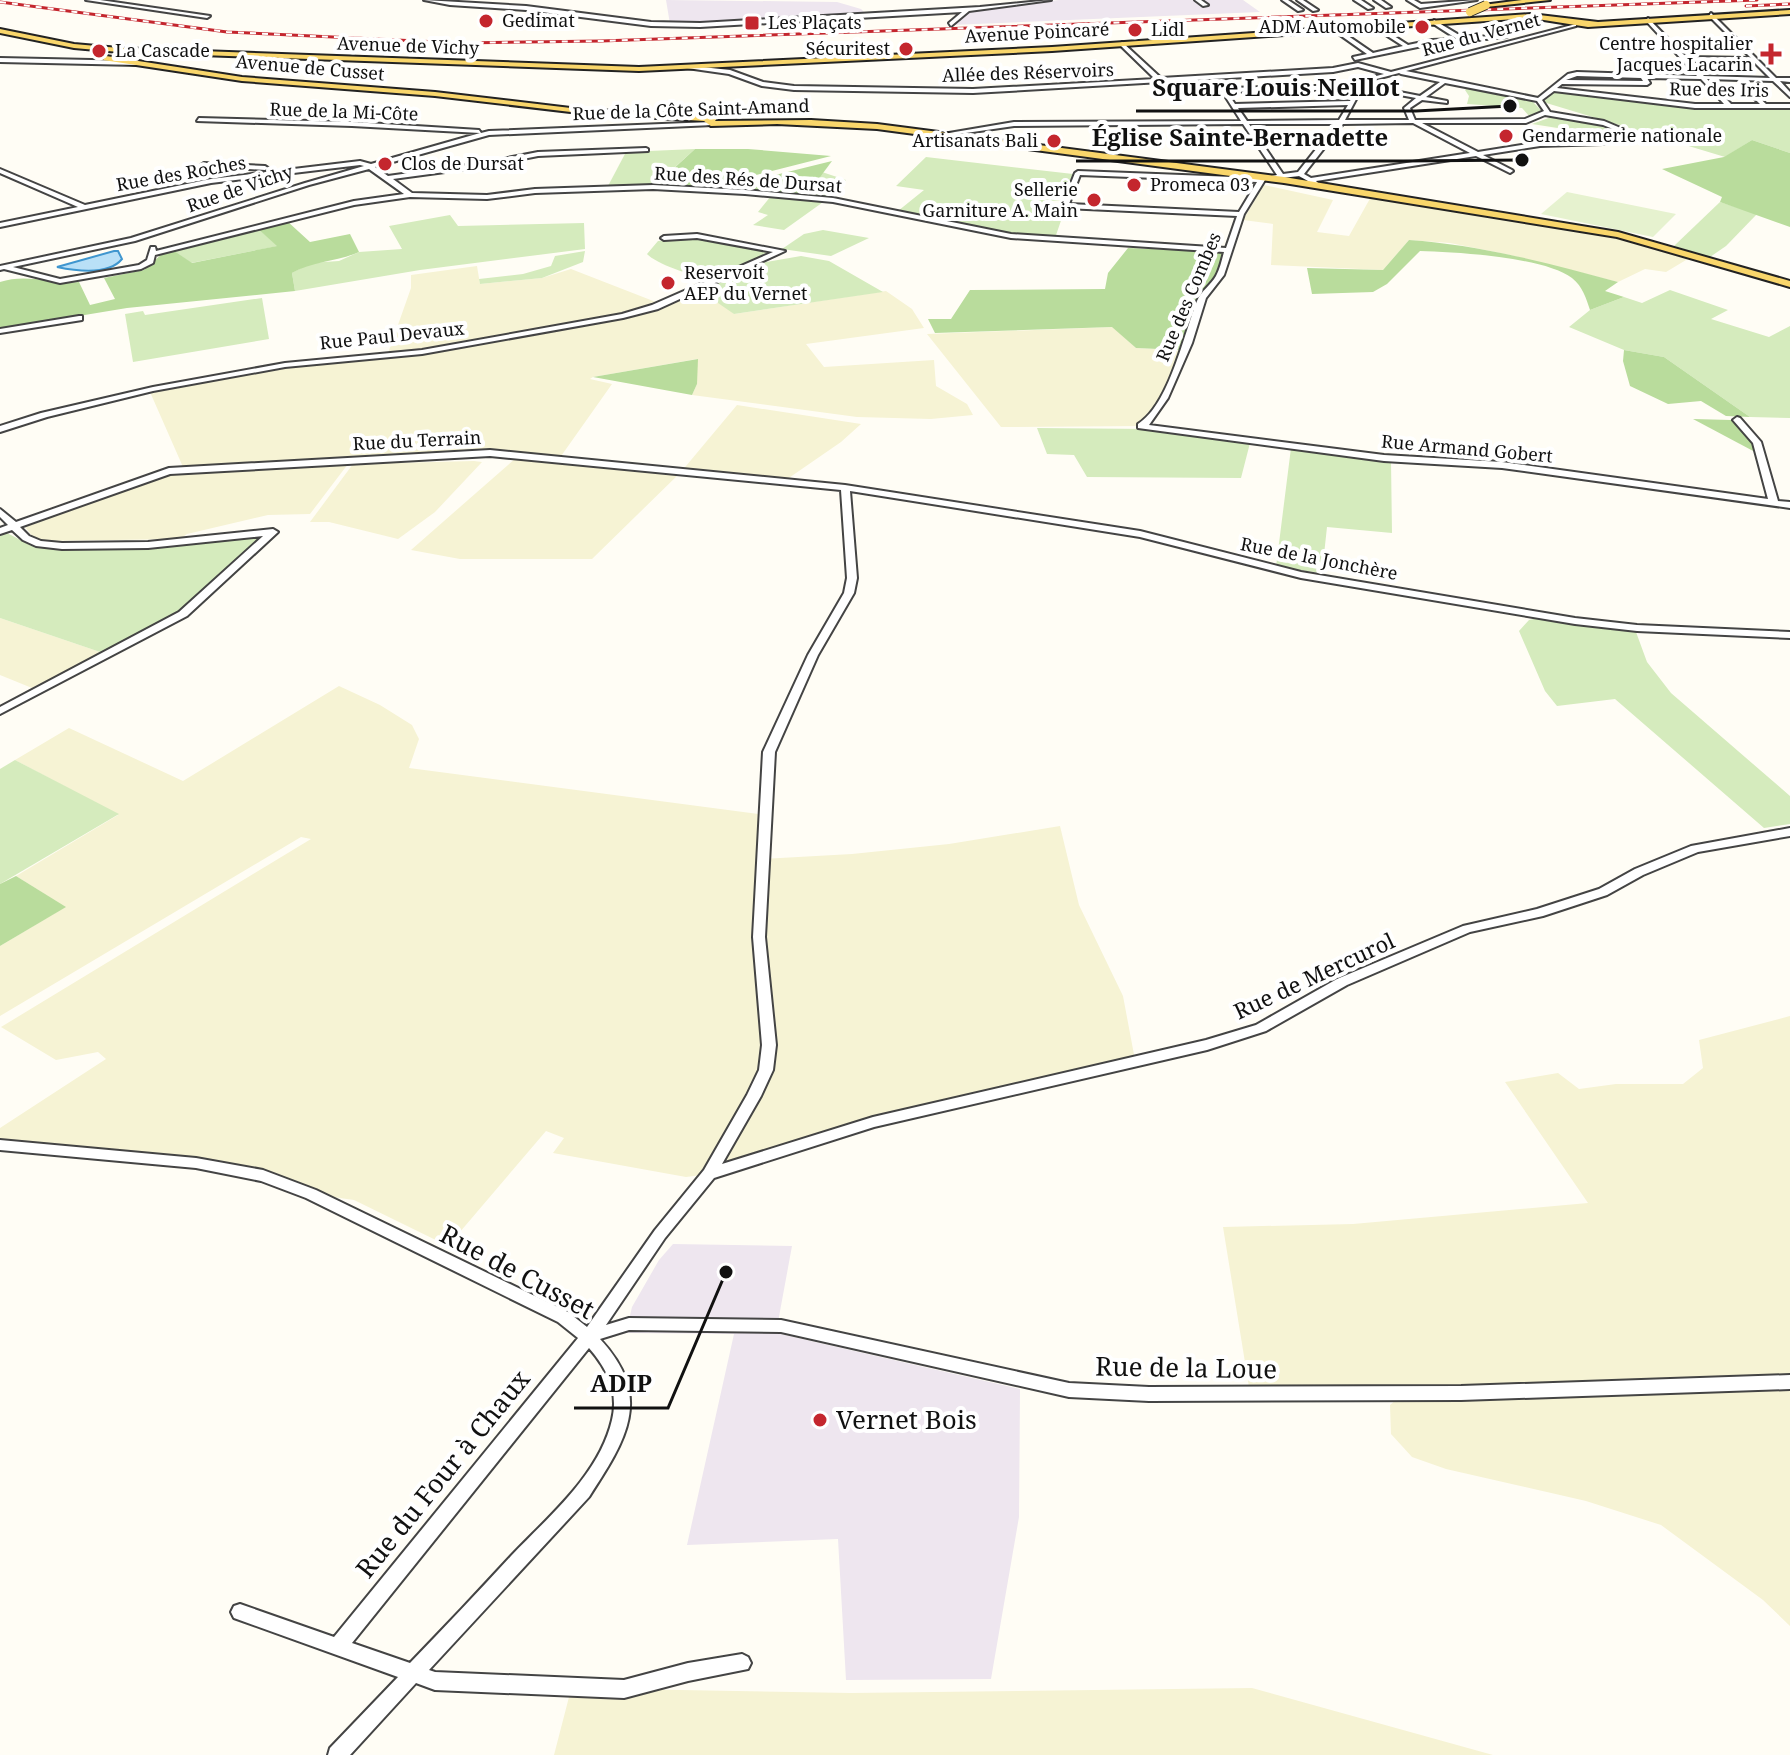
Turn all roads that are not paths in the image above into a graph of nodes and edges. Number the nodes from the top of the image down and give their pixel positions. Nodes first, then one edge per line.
1 (89, 0) edge
2 (427, 0) edge
3 (1048, 0) edge
4 (1198, 0) edge
5 (1285, 0) edge
6 (1300, 0) edge
7 (1357, 0) edge
8 (1377, 0) edge
9 (1410, 0) edge
10 (1474, 0) edge
11 (1547, 0) edge
12 (476, 4) edge
13 (1205, 5) dead end
14 (1388, 7) dead end
15 (1370, 8) dead end
16 (968, 9) junction
17 (1300, 10) dead end
18 (1315, 10) dead end
19 (1790, 12) edge
20 (1711, 15) junction
21 (207, 16) dead end
22 (1466, 19) junction
23 (1648, 20) junction
24 (1435, 23) junction
25 (951, 24) dead end
26 (1571, 24) junction
27 (1377, 27) junction
28 (1336, 30) junction
29 (0, 31) edge
30 (1528, 38) junction
31 (1463, 40) junction
32 (1122, 44) junction
33 (83, 47) junction
34 (1407, 47) junction
35 (1370, 53) junction
36 (1355, 58) dead end
37 (816, 59) joint
38 (1685, 59) junction
39 (0, 60) edge
40 (1755, 60) junction
41 (137, 63) junction
42 (683, 67) junction
43 (1316, 71) junction
44 (1398, 71) junction
45 (1389, 73) junction
46 (1700, 75) junction
47 (1214, 77) junction
48 (1773, 78) junction
49 (1160, 80) junction
50 (1790, 80) edge
51 (1444, 81) junction
52 (1359, 86) junction
53 (1744, 86) dead end
54 (1553, 89) junction
55 (1223, 90) junction
56 (1790, 95) edge
57 (1422, 97) junction
58 (1539, 100) junction
59 (1445, 102) dead end
60 (1351, 103) junction
61 (1764, 105) junction
62 (1233, 106) junction
63 (1729, 106) junction
64 (1790, 106) edge
65 (1545, 113) junction
66 (199, 120) dead end
67 (708, 121) junction
68 (1340, 121) junction
69 (1413, 121) junction
70 (1245, 123) junction
71 (489, 133) junction
72 (952, 133) junction
73 (646, 150) dead end
74 (1477, 154) junction
75 (204, 165) dead end
76 (369, 165) junction
77 (289, 170) junction
78 (0, 171) edge
79 (1510, 171) dead end
80 (1300, 174) junction
81 (1273, 177) junction
82 (388, 178) junction
83 (1314, 181) junction
84 (1377, 194) junction
85 (410, 195) junction
86 (82, 206) junction
87 (1241, 214) junction
88 (0, 225) edge
89 (155, 234) junction
90 (664, 238) dead end
91 (1229, 250) junction
92 (152, 254) junction
93 (1, 267) edge
94 (1790, 284) edge
95 (79, 318) dead end
96 (0, 331) edge
97 (1737, 420) dead end
98 (1141, 426) joint
99 (0, 429) edge
100 (845, 488) junction
101 (1774, 503) junction
102 (1790, 505) edge
103 (0, 512) edge
104 (14, 526) junction
105 (0, 531) edge
106 (1790, 635) edge
107 (0, 711) edge
108 (1790, 832) edge
109 (0, 1145) edge
110 (709, 1174) junction
111 (589, 1336) junction
112 (1790, 1382) edge
113 (240, 1612) dead end
114 (338, 1646) junction
115 (742, 1663) dead end
116 (412, 1675) junction
117 (337, 1755) edge

1 - 21 street
2 - 12 street
3 - 16 street
4 - 13 street
5 - 17 street
6 - 18 street
7 - 15 street
8 - 14 street
9 - 10 street
11 - 22 main road, bridge
12 - 16 street
16 - 25 street
19 - 20 main road
20 - 23 main road
20 - 40 street
22 - 24 main road, Avenue Poincaré
22 - 26 main road, Avenue Poincaré
23 - 26 main road
23 - 38 street
24 - 27 main road, Avenue Poincaré
24 - 31 street
26 - 30 street, Rue du Vernet
27 - 28 main road, Avenue Poincaré
27 - 34 street
28 - 32 main road, Avenue Poincaré
28 - 35 street
29 - 33 main road, Avenue de Vichy
30 - 31 street
30 - 44 street, Rue du Vernet
31 - 34 street
32 - 37 main road, Avenue Poincaré
32 - 49 street
33 - 41 main road, Avenue de Cusset
33 - 42 main road, Avenue de Vichy
34 - 35 street
35 - 36 street
37 - 42 main road, Avenue de Vichy
38 - 40 street
38 - 46 street
39 - 41 street
40 - 48 street
41 - 67 main road, Avenue de Cusset
42 - 49 street, Allée des Réservoirs
43 - 45 street, Allée des Réservoirs
43 - 47 street, Allée des Réservoirs
43 - 52 street
44 - 45 street, Rue du Vernet
44 - 51 street
45 - 52 street, Rue du Vernet
46 - 48 street
46 - 54 street
46 - 63 street
47 - 49 street, Allée des Réservoirs
47 - 55 street
48 - 50 street
48 - 56 street
51 - 57 street
51 - 58 street
52 - 55 street
52 - 57 street
52 - 60 street
53 - 61 street
54 - 58 street
54 - 63 street, Rue des Iris
55 - 62 street
57 - 59 street
57 - 69 street
58 - 65 street
60 - 62 street
60 - 68 street
61 - 63 street, Rue des Iris
61 - 64 street, Rue des Iris
62 - 70 street
65 - 69 street
65 - 74 street
66 - 71 street, Rue de la Mi-Côte
67 - 71 street, Rue de la Côte Saint-Amand
67 - 72 main road, Rue de la Côte Saint-Amand
68 - 69 street
68 - 70 street
68 - 80 street
69 - 74 street
70 - 72 street
70 - 81 street
71 - 76 street, Rue de Vichy
72 - 81 main road, Rue de la Côte Saint-Amand
73 - 82 street
74 - 79 street
74 - 83 street
75 - 77 street
76 - 77 street, Rue des Roches
76 - 82 street
76 - 89 street, Rue de Vichy
77 - 86 street, Rue des Roches
78 - 86 street
80 - 81 street
80 - 83 street
81 - 83 main road, Rue de la Côte Saint-Amand
81 - 84 main road
81 - 87 street, Rue des Combes
81 - 87 street
82 - 85 street
83 - 84 main road, Rue de la Côte Saint-Amand
84 - 94 main road
85 - 91 street, Rue des Rés de Dursat
85 - 92 street, Rue des Rés de Dursat
86 - 88 street, Rue des Roches
87 - 91 street, Rue des Combes
89 - 92 street
89 - 93 street, Rue de Vichy
90 - 99 street, Rue Paul Devaux
91 - 98 street, Rue des Combes
92 - 93 street, Rue des Rés de Dursat
95 - 96 street
97 - 101 street
98 - 101 street, Rue Armand Gobert
100 - 104 street, Rue du Terrain
100 - 106 street, Rue de la Jonchère
100 - 110 street, Rue du Four à Chaux
101 - 102 street, Rue Armand Gobert
103 - 104 street
104 - 105 street, Rue du Terrain
104 - 107 street
108 - 110 street, Rue de Mercurol
109 - 111 street, Rue de Cusset
110 - 111 street, Rue du Four à Chaux
111 - 112 street, Rue de la Loue
111 - 114 street, Rue du Four à Chaux
111 - 116 street, Rue de Cusset
113 - 114 street
114 - 116 street
115 - 116 street
116 - 117 street, Rue de Cusset

